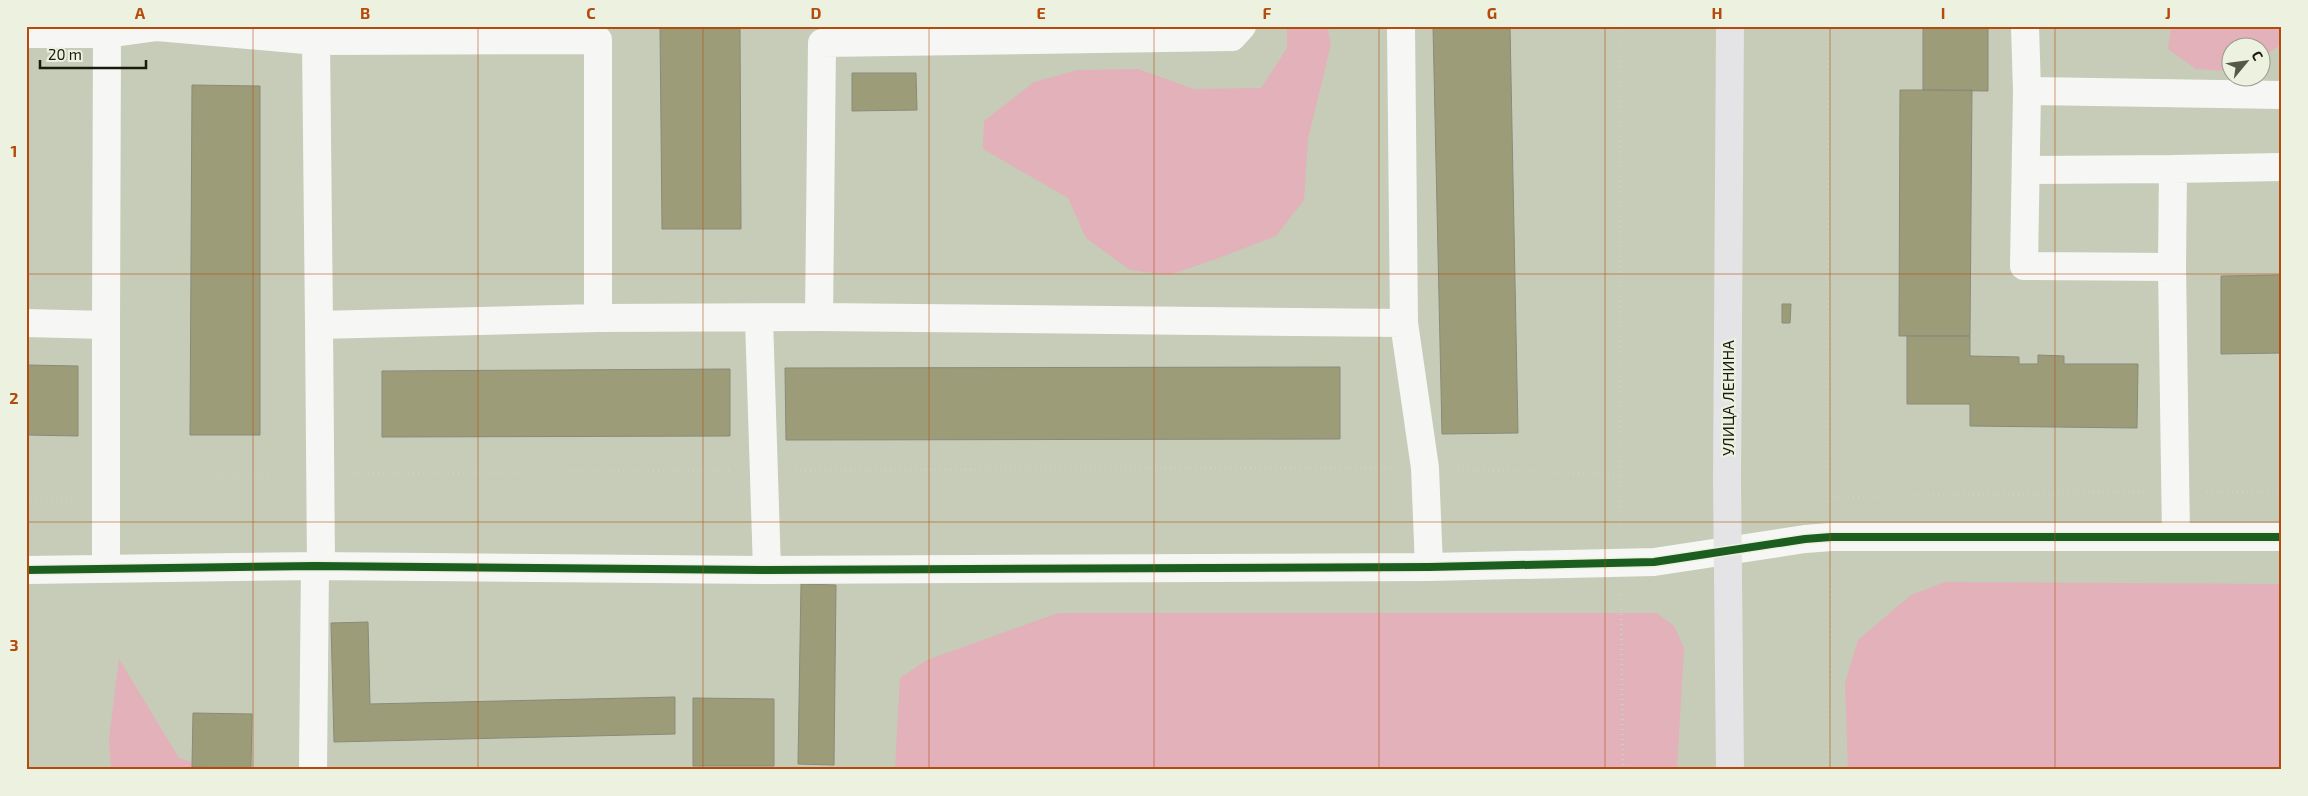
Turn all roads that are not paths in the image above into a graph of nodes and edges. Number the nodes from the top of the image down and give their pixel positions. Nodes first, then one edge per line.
1 (1242, 26) edge
2 (1401, 26) edge
3 (1730, 26) edge
4 (2025, 26) edge
5 (598, 33) edge
6 (26, 34) edge
7 (107, 34) junction
8 (316, 41) junction
9 (2027, 91) junction
10 (2282, 95) edge
11 (2282, 167) edge
12 (2173, 169) junction
13 (2026, 170) junction
14 (2172, 267) junction
15 (819, 317) junction
16 (598, 318) junction
17 (759, 318) junction
18 (26, 323) edge
19 (1404, 323) junction
20 (106, 325) junction
21 (319, 325) junction
22 (2176, 537) junction
23 (2282, 537) edge
24 (1728, 551) junction
25 (318, 566) junction
26 (1429, 567) junction
27 (106, 569) junction
28 (26, 570) edge
29 (767, 570) junction
30 (313, 770) edge
31 (1730, 770) edge

1 - 15 street
2 - 19 street
3 - 24 main road, УЛИЦА ЛЕНИНА
4 - 9 street
5 - 8 street
5 - 16 street
6 - 7 street
7 - 8 street
7 - 20 street
8 - 21 street
9 - 10 street
9 - 13 street
11 - 12 street
12 - 13 street
12 - 14 street
13 - 14 street
14 - 22 street
15 - 17 street
15 - 19 street
16 - 17 street
16 - 21 street
17 - 29 street
18 - 20 street
19 - 26 street
20 - 27 street
21 - 25 street
22 - 23 street
22 - 24 street
24 - 26 street
24 - 31 main road, УЛИЦА ЛЕНИНА
25 - 27 street
25 - 29 street
25 - 30 street
26 - 29 street
27 - 28 street

